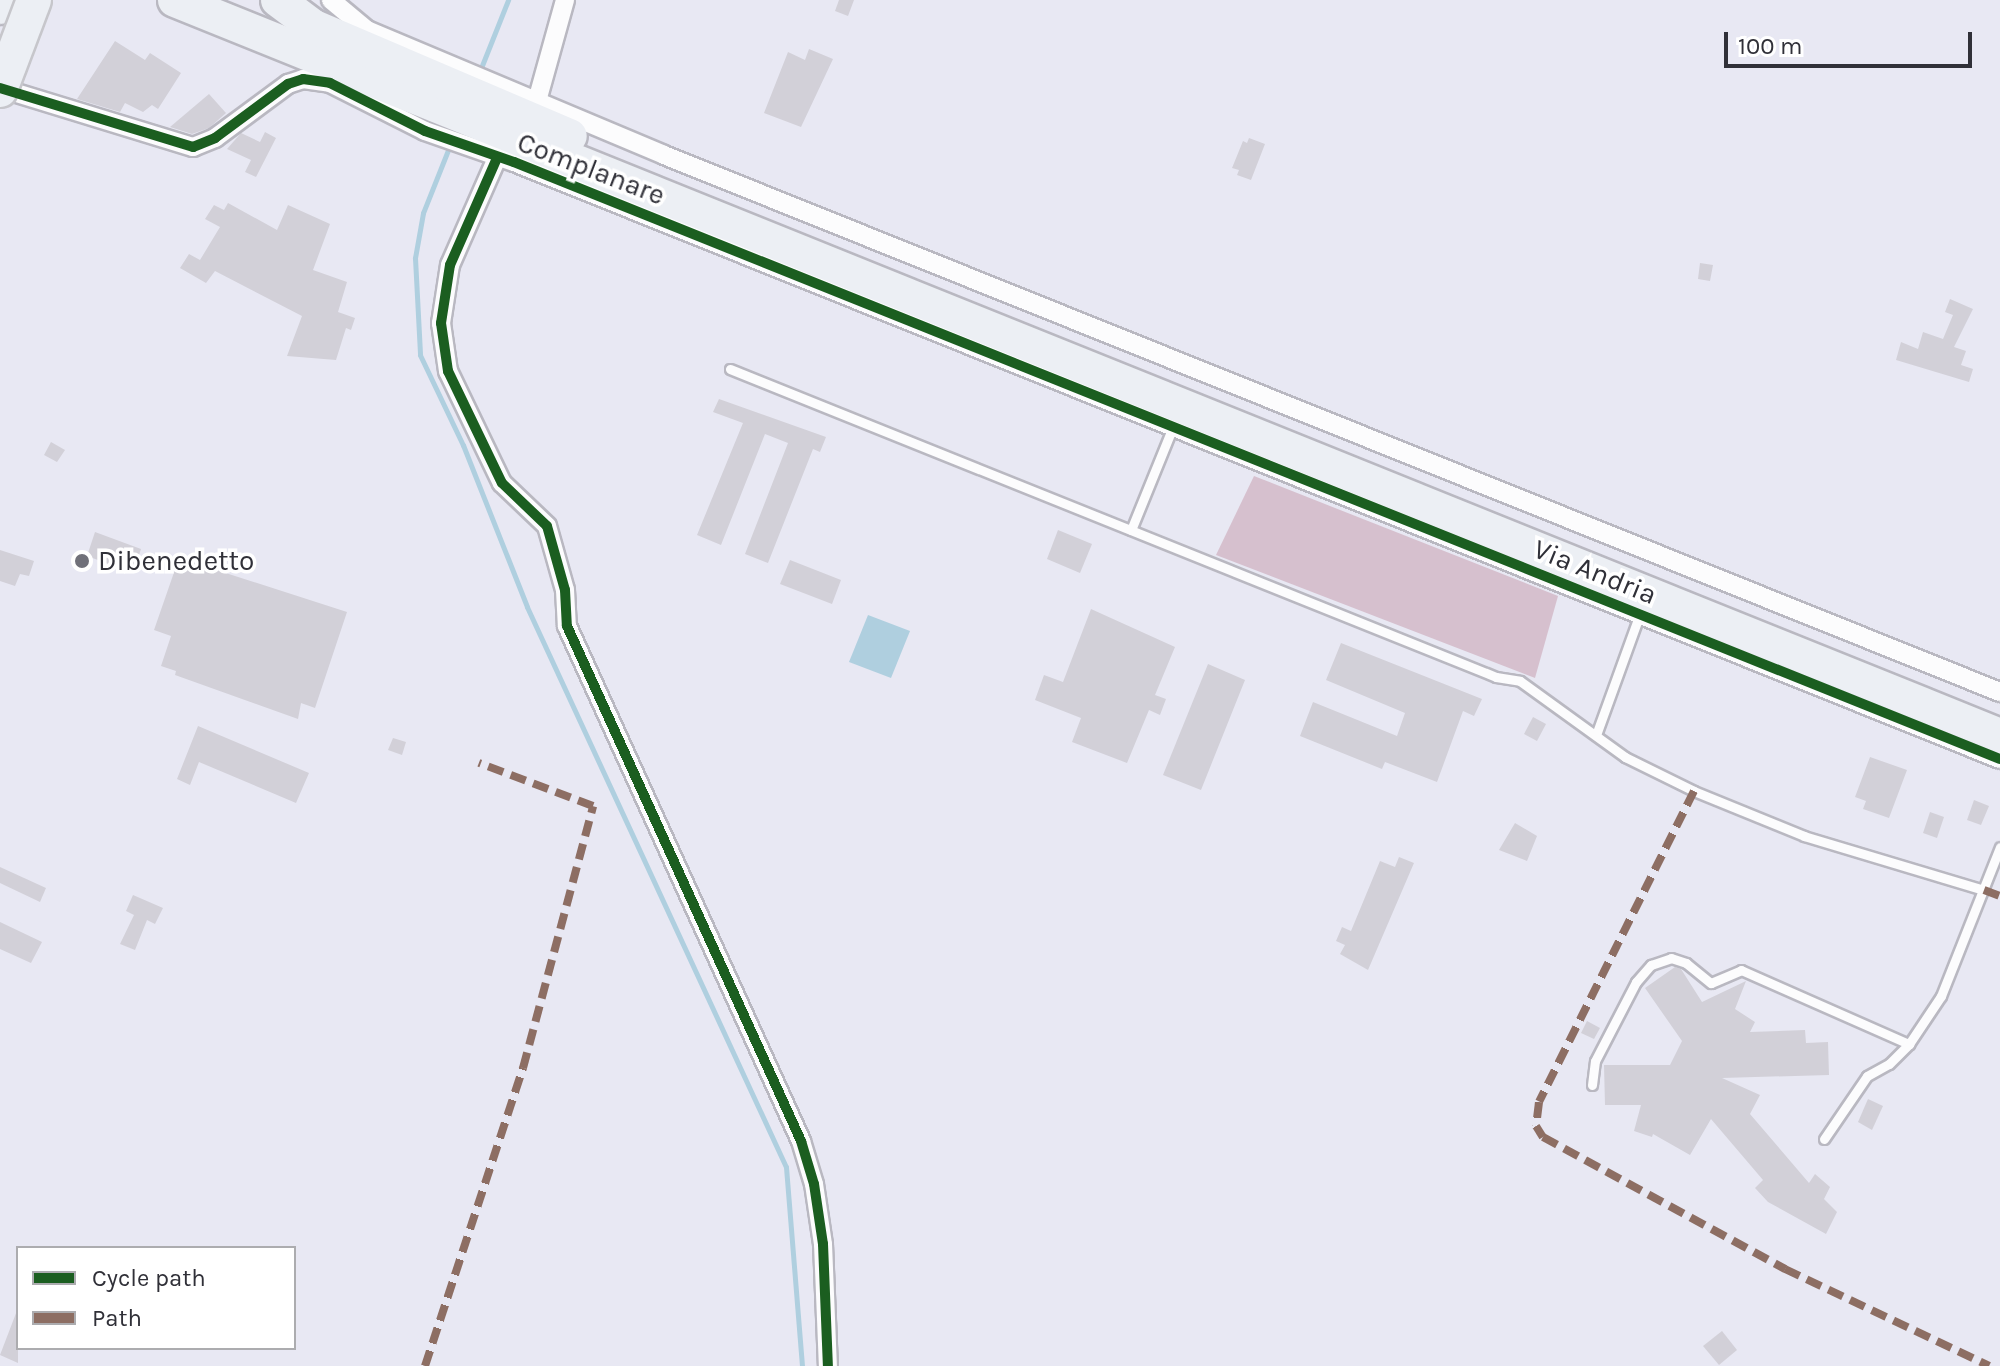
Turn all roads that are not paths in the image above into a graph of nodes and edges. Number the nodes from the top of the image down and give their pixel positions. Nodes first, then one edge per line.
1 (3, 0) edge
2 (34, 0) edge
3 (49, 0) edge
4 (175, 0) edge
5 (278, 0) edge
6 (331, 0) edge
7 (565, 0) edge
8 (0, 7) edge
9 (4, 90) edge
10 (439, 96) junction
11 (537, 101) junction
12 (476, 110) junction
13 (497, 158) junction
14 (1171, 358) joint
15 (730, 369) dead end
16 (1172, 429) junction
17 (1131, 530) junction
18 (1639, 616) junction
19 (2000, 692) edge
20 (2000, 713) edge
21 (1596, 735) junction
22 (2000, 736) edge
23 (2000, 759) edge
24 (2000, 847) edge
25 (1984, 890) junction
26 (1909, 1044) junction
27 (1592, 1085) dead end
28 (1824, 1139) dead end
29 (828, 1366) edge

1 - 8 highway
2 - 9 highway, bridge
3 - 9 street
4 - 10 highway
5 - 10 highway
6 - 10 street, Complanare
7 - 11 street
9 - 10 street, Complanare
10 - 12 highway
10 - 12 street, Complanare
11 - 12 street, Complanare
11 - 14 street, Complanare
12 - 13 street, Complanare
12 - 20 highway
12 - 22 highway
13 - 16 street, Complanare
13 - 29 street
14 - 19 street, Via Andria
15 - 17 lane
16 - 17 lane
16 - 18 street, Via Andria
17 - 21 lane
18 - 21 lane
18 - 23 street, Via Andria
21 - 25 lane
24 - 25 lane
25 - 26 lane
26 - 27 lane
26 - 28 lane

